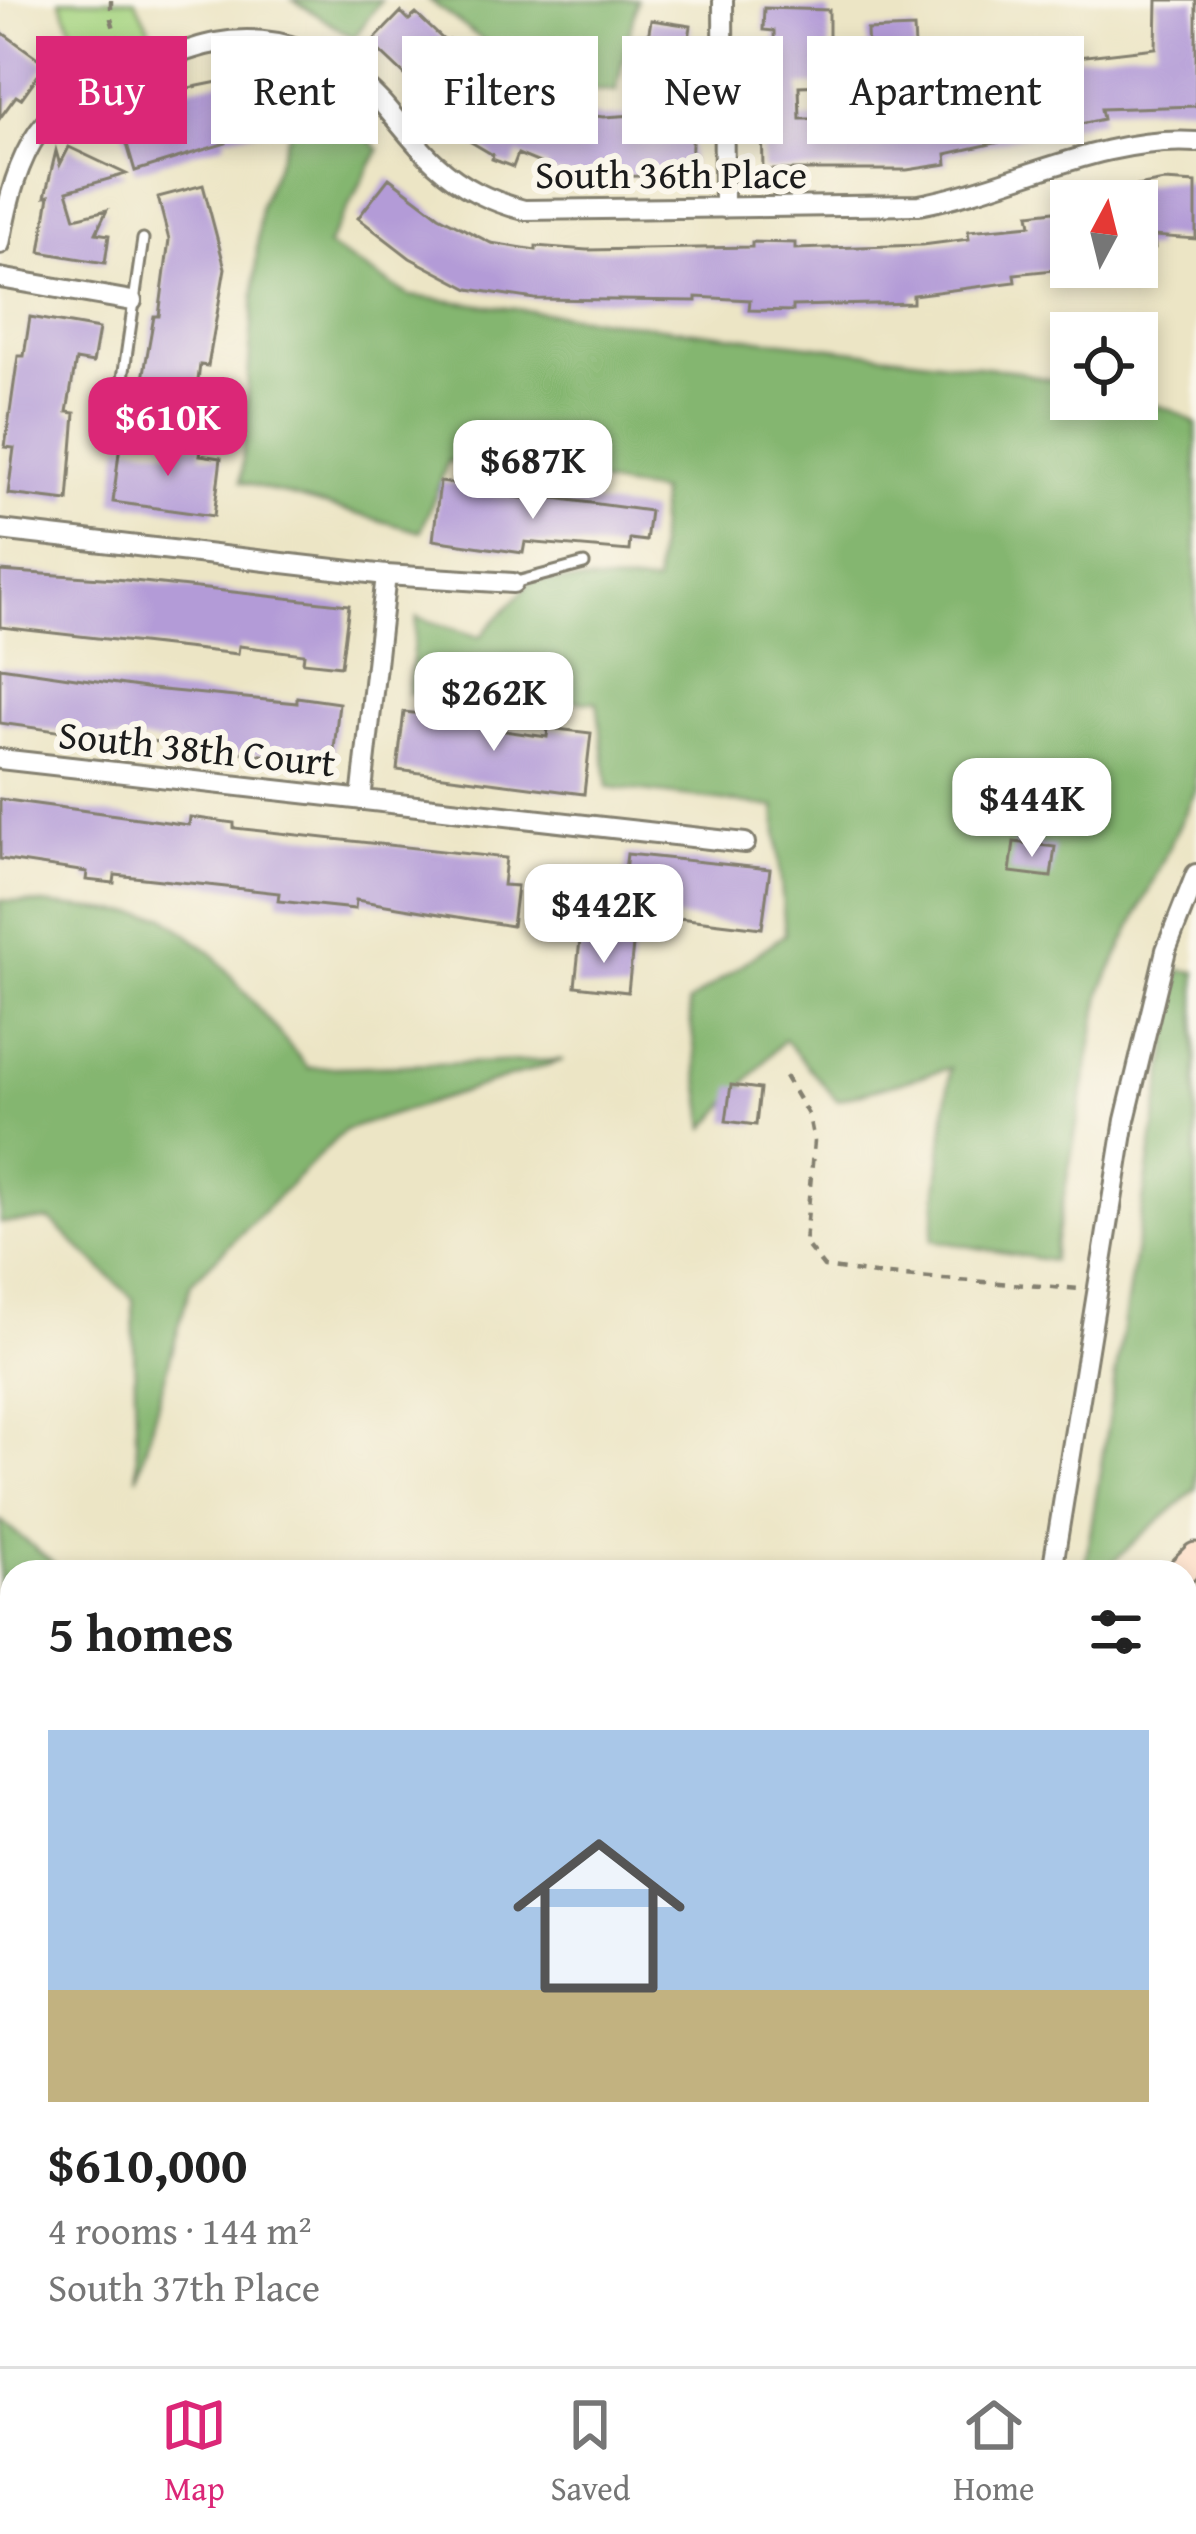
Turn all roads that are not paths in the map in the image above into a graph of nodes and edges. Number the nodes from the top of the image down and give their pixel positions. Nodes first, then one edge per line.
1 (723, 0) edge
2 (1196, 142) edge
3 (724, 208) junction
4 (143, 239) dead end
5 (0, 244) edge
6 (0, 278) edge
7 (132, 302) junction
8 (120, 399) dead end
9 (0, 530) edge
10 (584, 564) dead end
11 (386, 575) junction
12 (513, 583) joint
13 (0, 759) edge
14 (362, 800) junction
15 (745, 843) dead end
16 (1196, 874) edge
17 (1054, 1560) edge

1 - 3 street
2 - 3 street, South 36th Place
3 - 5 street, South 36th Place
4 - 7 lane
6 - 7 street
7 - 8 lane
9 - 11 street
10 - 12 lane
11 - 12 street
11 - 14 street
13 - 14 street, South 38th Court
14 - 15 street, South 38th Court
16 - 17 street

